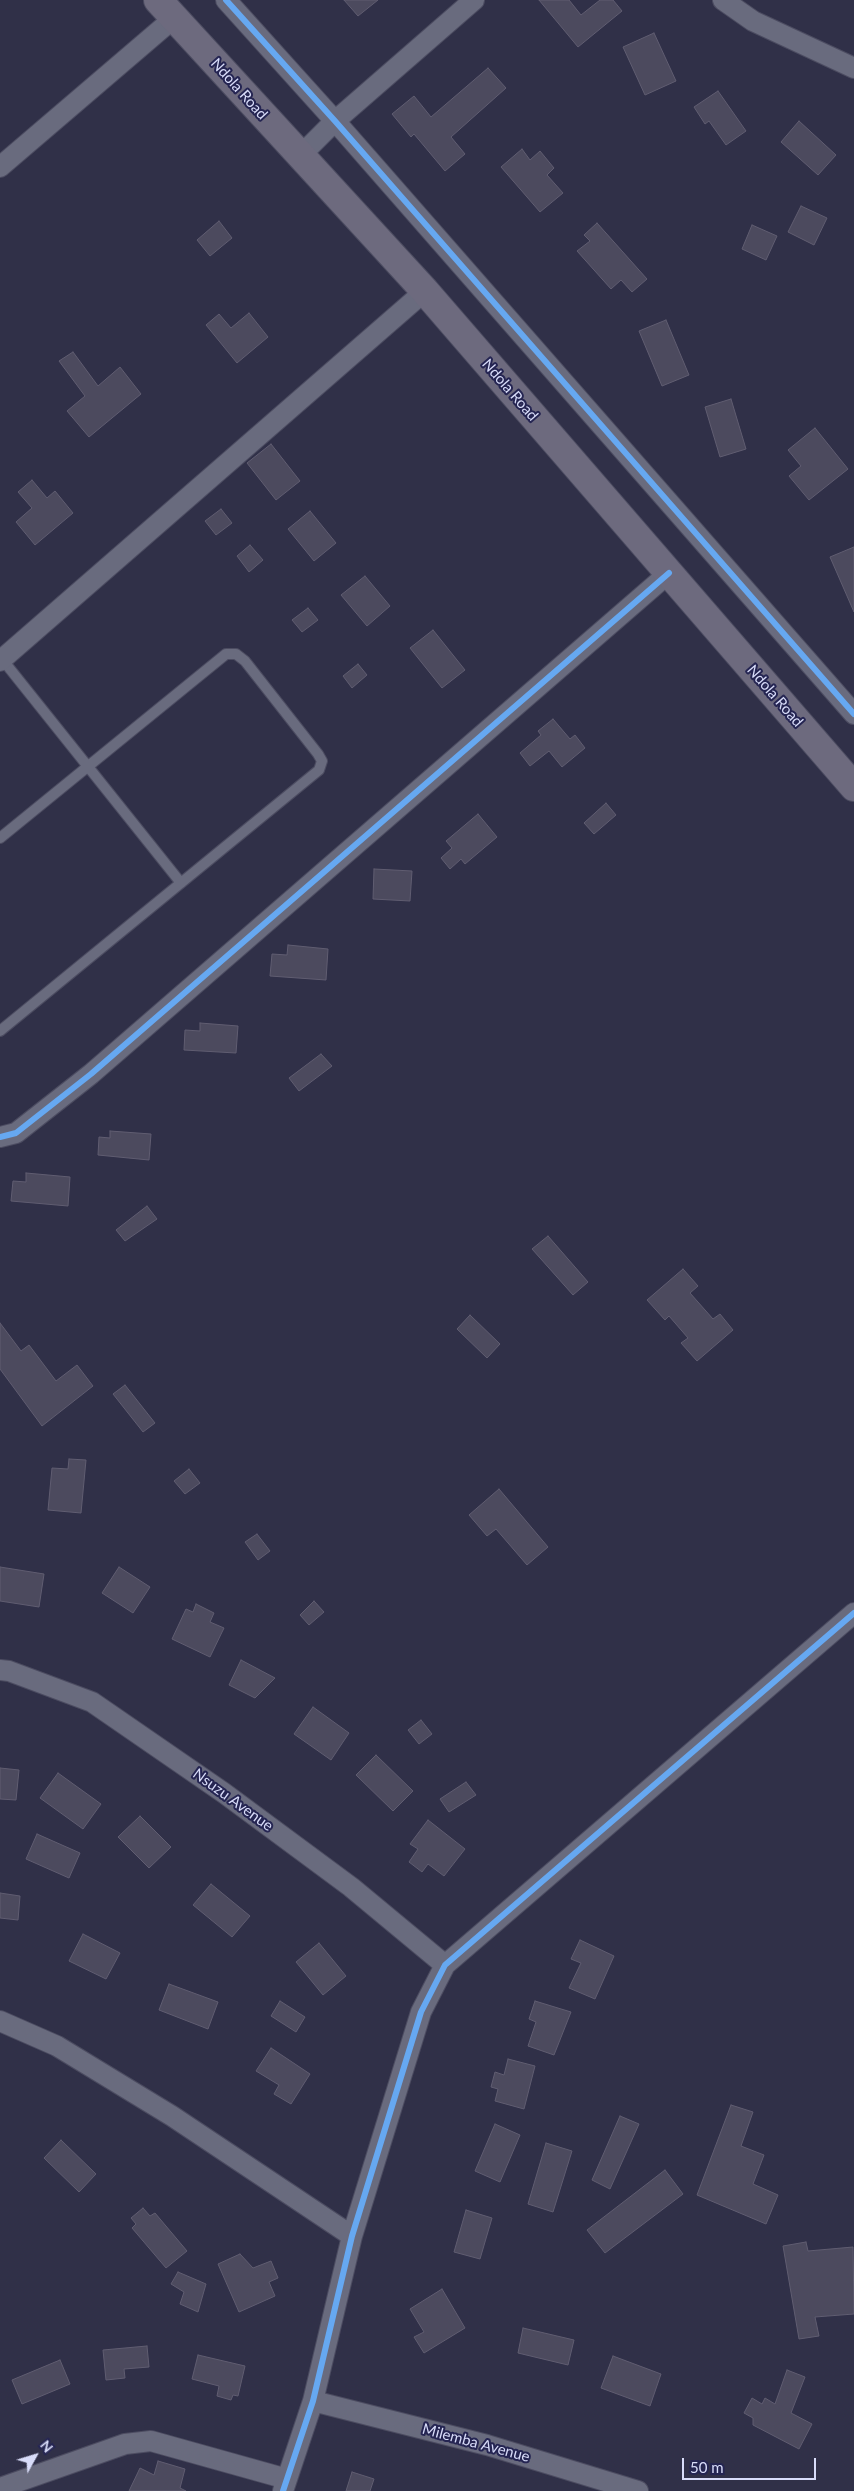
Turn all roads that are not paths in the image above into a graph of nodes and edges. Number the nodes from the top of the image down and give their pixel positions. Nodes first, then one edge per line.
1 (226, 0) edge
2 (474, 0) edge
3 (723, 0) edge
4 (166, 9) edge
5 (854, 68) edge
6 (334, 120) junction
7 (300, 156) junction
8 (0, 167) edge
9 (425, 291) junction
10 (669, 573) junction
11 (1, 660) edge
12 (854, 714) edge
13 (88, 768) junction
14 (854, 786) edge
15 (0, 838) edge
16 (181, 883) junction
17 (1, 1029) edge
18 (0, 1137) edge
19 (854, 1613) edge
20 (0, 1670) edge
21 (445, 1965) junction
22 (0, 2021) edge
23 (352, 2236) junction
24 (313, 2401) junction
25 (285, 2485) edge
26 (0, 2488) edge
27 (638, 2491) edge

1 - 6 street
2 - 6 street
3 - 5 street
4 - 7 main road, Ndola Road
4 - 8 street
6 - 7 street
6 - 12 street
7 - 9 main road, Ndola Road
9 - 10 main road, Ndola Road
9 - 11 street
10 - 14 main road, Ndola Road
10 - 18 street
11 - 13 lane
13 - 15 lane
13 - 16 lane
13 - 16 lane
16 - 17 lane
19 - 21 street
20 - 21 street, Nsuzu Avenue
21 - 23 street
22 - 23 street
23 - 24 street
24 - 25 street
24 - 27 street, Milemba Avenue
25 - 26 street

